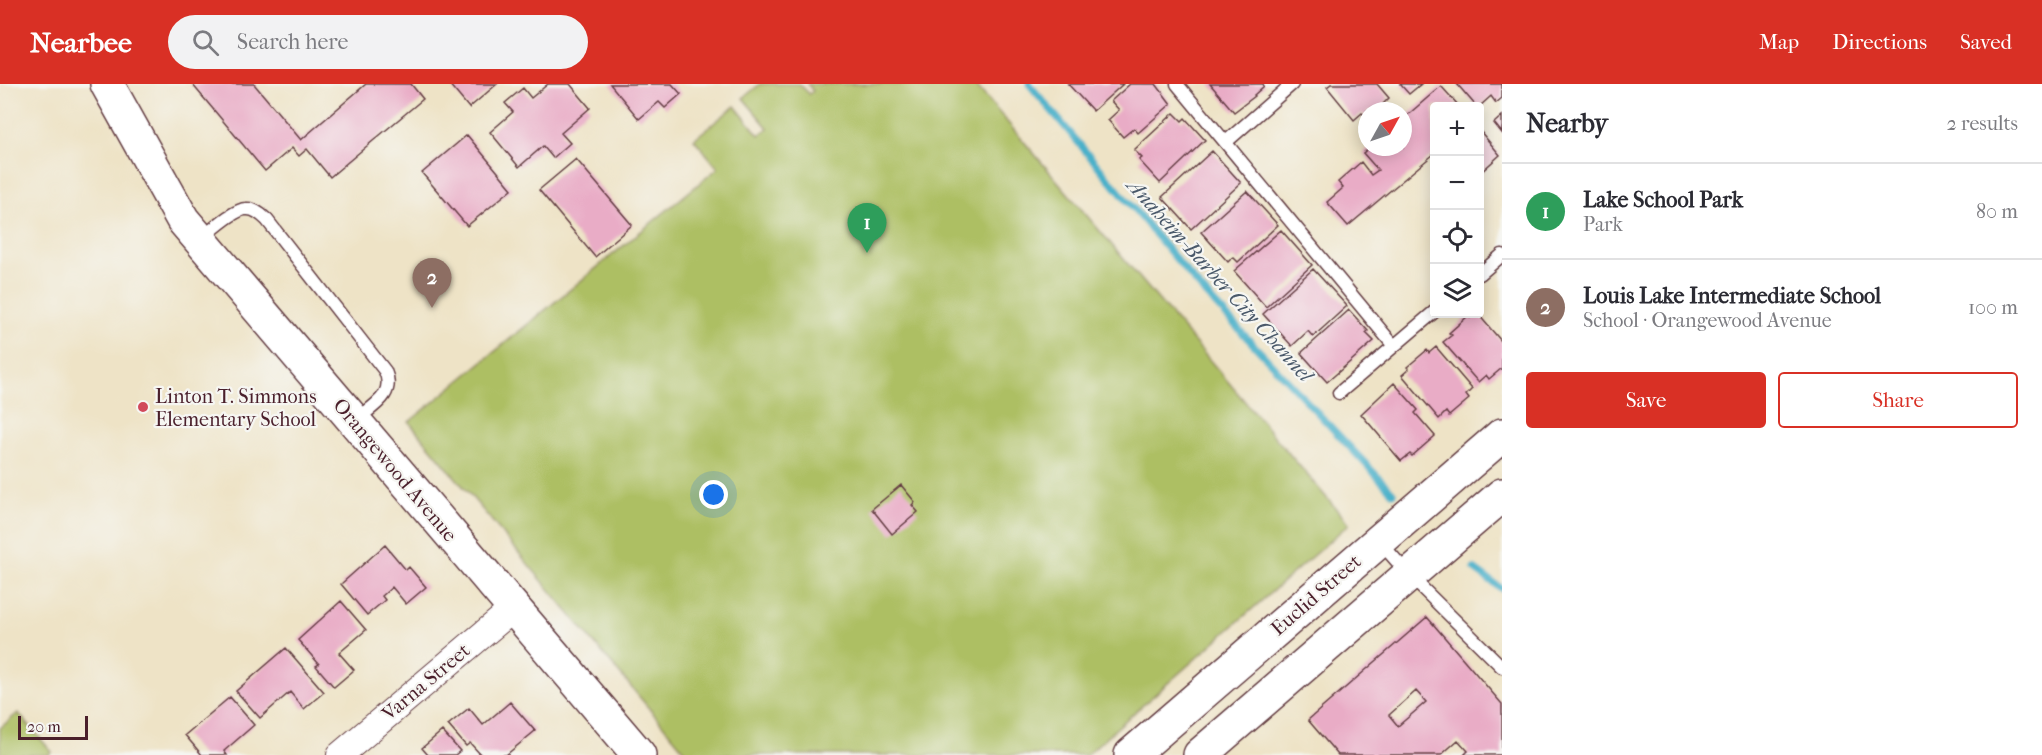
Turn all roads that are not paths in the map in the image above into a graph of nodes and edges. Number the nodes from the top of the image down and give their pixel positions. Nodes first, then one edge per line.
1 (107, 84) edge
2 (1177, 84) edge
3 (1292, 84) edge
4 (1226, 142) junction
5 (200, 240) junction
6 (1499, 262) edge
7 (1484, 271) edge
8 (1430, 315) edge
9 (1394, 346) junction
10 (1339, 393) dead end
11 (354, 421) junction
12 (1502, 435) edge
13 (1502, 495) edge
14 (1379, 541) junction
15 (1409, 575) junction
16 (513, 609) junction
17 (1502, 667) edge
18 (340, 755) edge
19 (639, 755) edge
20 (1131, 755) edge
21 (1200, 755) edge

1 - 5 main road, Orangewood Avenue
2 - 4 lane
3 - 4 lane
4 - 9 lane
5 - 11 main road, Orangewood Avenue
5 - 11 lane
6 - 7 lane
8 - 9 lane
9 - 10 lane
11 - 16 main road, Orangewood Avenue
12 - 14 main road, Euclid Street
13 - 15 main road
14 - 15 lane
14 - 20 main road, Euclid Street
15 - 17 lane
15 - 21 main road
16 - 18 street, Varna Street
16 - 19 main road, Orangewood Avenue

